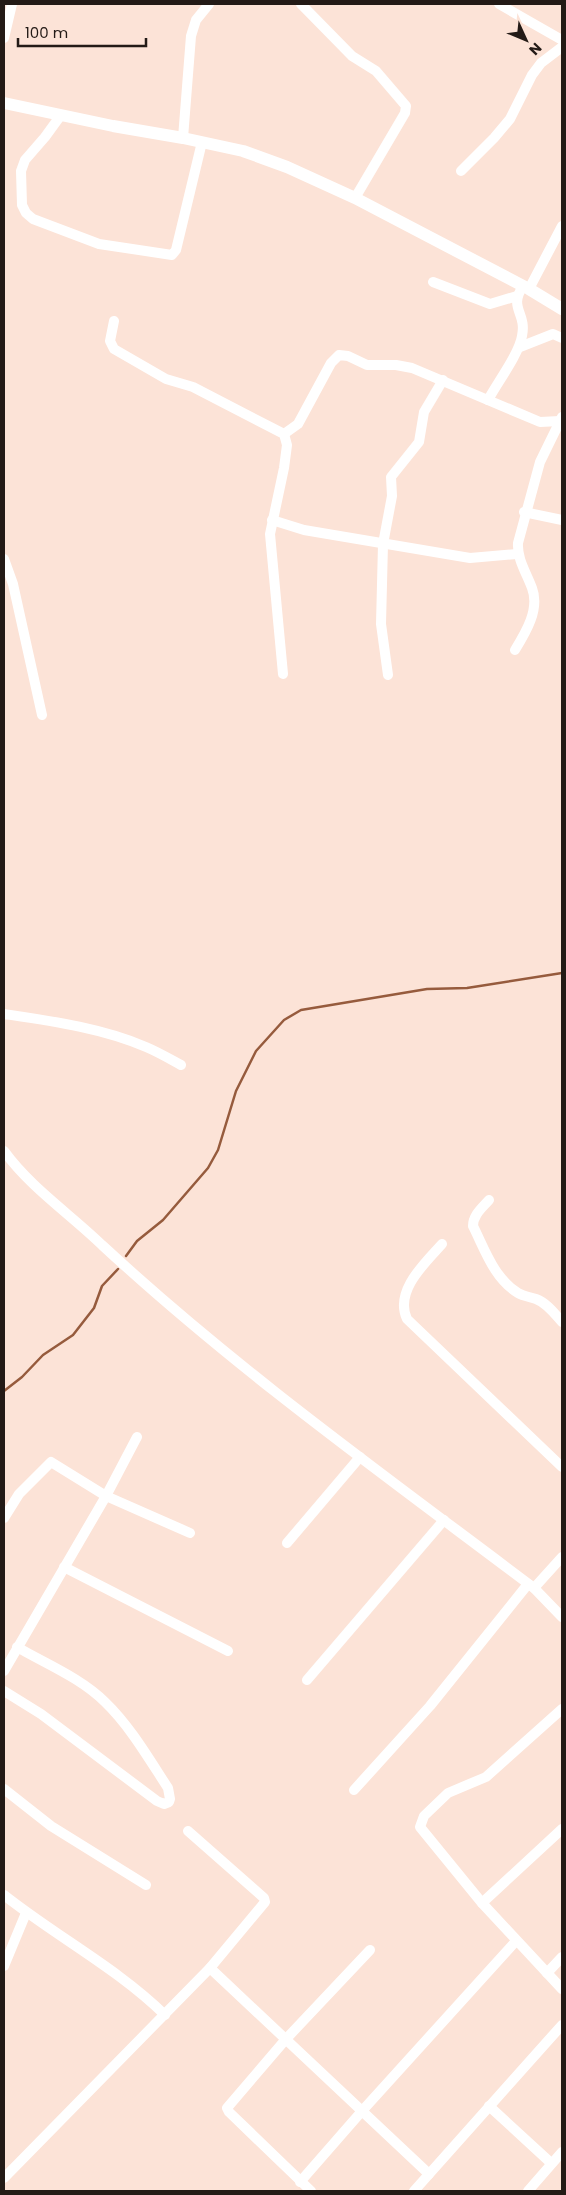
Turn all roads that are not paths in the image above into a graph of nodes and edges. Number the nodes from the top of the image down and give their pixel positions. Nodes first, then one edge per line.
1 (12, 4) edge
2 (209, 4) edge
3 (301, 4) edge
4 (499, 4) edge
5 (4, 38) edge
6 (562, 40) edge
7 (562, 47) edge
8 (4, 103) edge
9 (61, 115) junction
10 (182, 138) junction
11 (202, 142) junction
12 (461, 171) dead end
13 (355, 198) junction
14 (562, 226) edge
15 (433, 282) dead end
16 (523, 290) junction
17 (562, 309) edge
18 (114, 321) dead end
19 (562, 338) edge
20 (520, 347) junction
21 (443, 380) junction
22 (488, 400) junction
23 (561, 418) edge
24 (284, 434) junction
25 (524, 512) junction
26 (272, 520) junction
27 (562, 520) edge
28 (383, 544) junction
29 (518, 554) junction
30 (4, 559) edge
31 (15, 599) junction
32 (4, 602) edge
33 (515, 650) dead end
34 (284, 674) dead end
35 (388, 675) dead end
36 (42, 715) dead end
37 (4, 1014) edge
38 (181, 1065) dead end
39 (4, 1151) edge
40 (489, 1200) dead end
41 (442, 1244) dead end
42 (562, 1322) edge
43 (137, 1437) dead end
44 (360, 1457) junction
45 (562, 1467) edge
46 (106, 1496) junction
47 (4, 1518) edge
48 (444, 1520) junction
49 (190, 1533) dead end
50 (287, 1543) dead end
51 (562, 1557) edge
52 (64, 1567) junction
53 (531, 1586) junction
54 (562, 1617) edge
55 (17, 1648) junction
56 (228, 1651) dead end
57 (4, 1670) edge
58 (307, 1680) dead end
59 (4, 1691) edge
60 (562, 1709) edge
61 (4, 1789) edge
62 (354, 1790) dead end
63 (562, 1829) edge
64 (188, 1831) dead end
65 (146, 1885) dead end
66 (4, 1895) edge
67 (482, 1903) junction
68 (26, 1913) junction
69 (516, 1941) junction
70 (370, 1950) dead end
71 (562, 1957) edge
72 (4, 1966) edge
73 (210, 1968) junction
74 (547, 1973) junction
75 (562, 1989) edge
76 (165, 2015) junction
77 (562, 2026) edge
78 (286, 2039) junction
79 (489, 2106) junction
80 (362, 2111) junction
81 (562, 2152) edge
82 (551, 2163) junction
83 (429, 2174) junction
84 (4, 2178) edge
85 (300, 2182) junction
86 (311, 2191) edge
87 (414, 2191) edge
88 (528, 2191) edge

1 - 5 street
2 - 10 street
3 - 13 street
4 - 6 street
7 - 12 street
8 - 9 street
9 - 10 street
9 - 11 street
10 - 11 street
11 - 13 street
13 - 16 street
14 - 16 street
15 - 16 street
16 - 17 street
16 - 20 street
18 - 24 street
19 - 20 street
20 - 22 street
21 - 22 street
21 - 24 street
21 - 28 street
22 - 23 street
23 - 25 street
24 - 26 street
25 - 27 street
25 - 29 street
26 - 28 street
26 - 34 street
28 - 29 street
28 - 35 street
29 - 33 street
30 - 31 street
31 - 32 street
31 - 36 street
37 - 38 street
39 - 44 street
40 - 42 street
41 - 45 street
43 - 46 street
44 - 48 street
44 - 50 street
46 - 47 street
46 - 49 street
46 - 52 street
48 - 53 street
48 - 58 street
51 - 53 street
52 - 55 street
52 - 56 street
53 - 54 street
53 - 62 street
55 - 57 street
55 - 59 street
60 - 67 street
61 - 65 street
63 - 67 street
64 - 73 street
66 - 68 street
67 - 69 street
68 - 72 street
68 - 76 street
69 - 74 street
69 - 80 street
70 - 78 street
71 - 74 street
73 - 76 street
73 - 78 street
74 - 75 street
76 - 84 street
77 - 79 street
78 - 80 street
78 - 85 street
79 - 82 street
79 - 83 street
80 - 83 street
80 - 85 street
81 - 82 street
82 - 88 street
83 - 87 street
85 - 86 street

